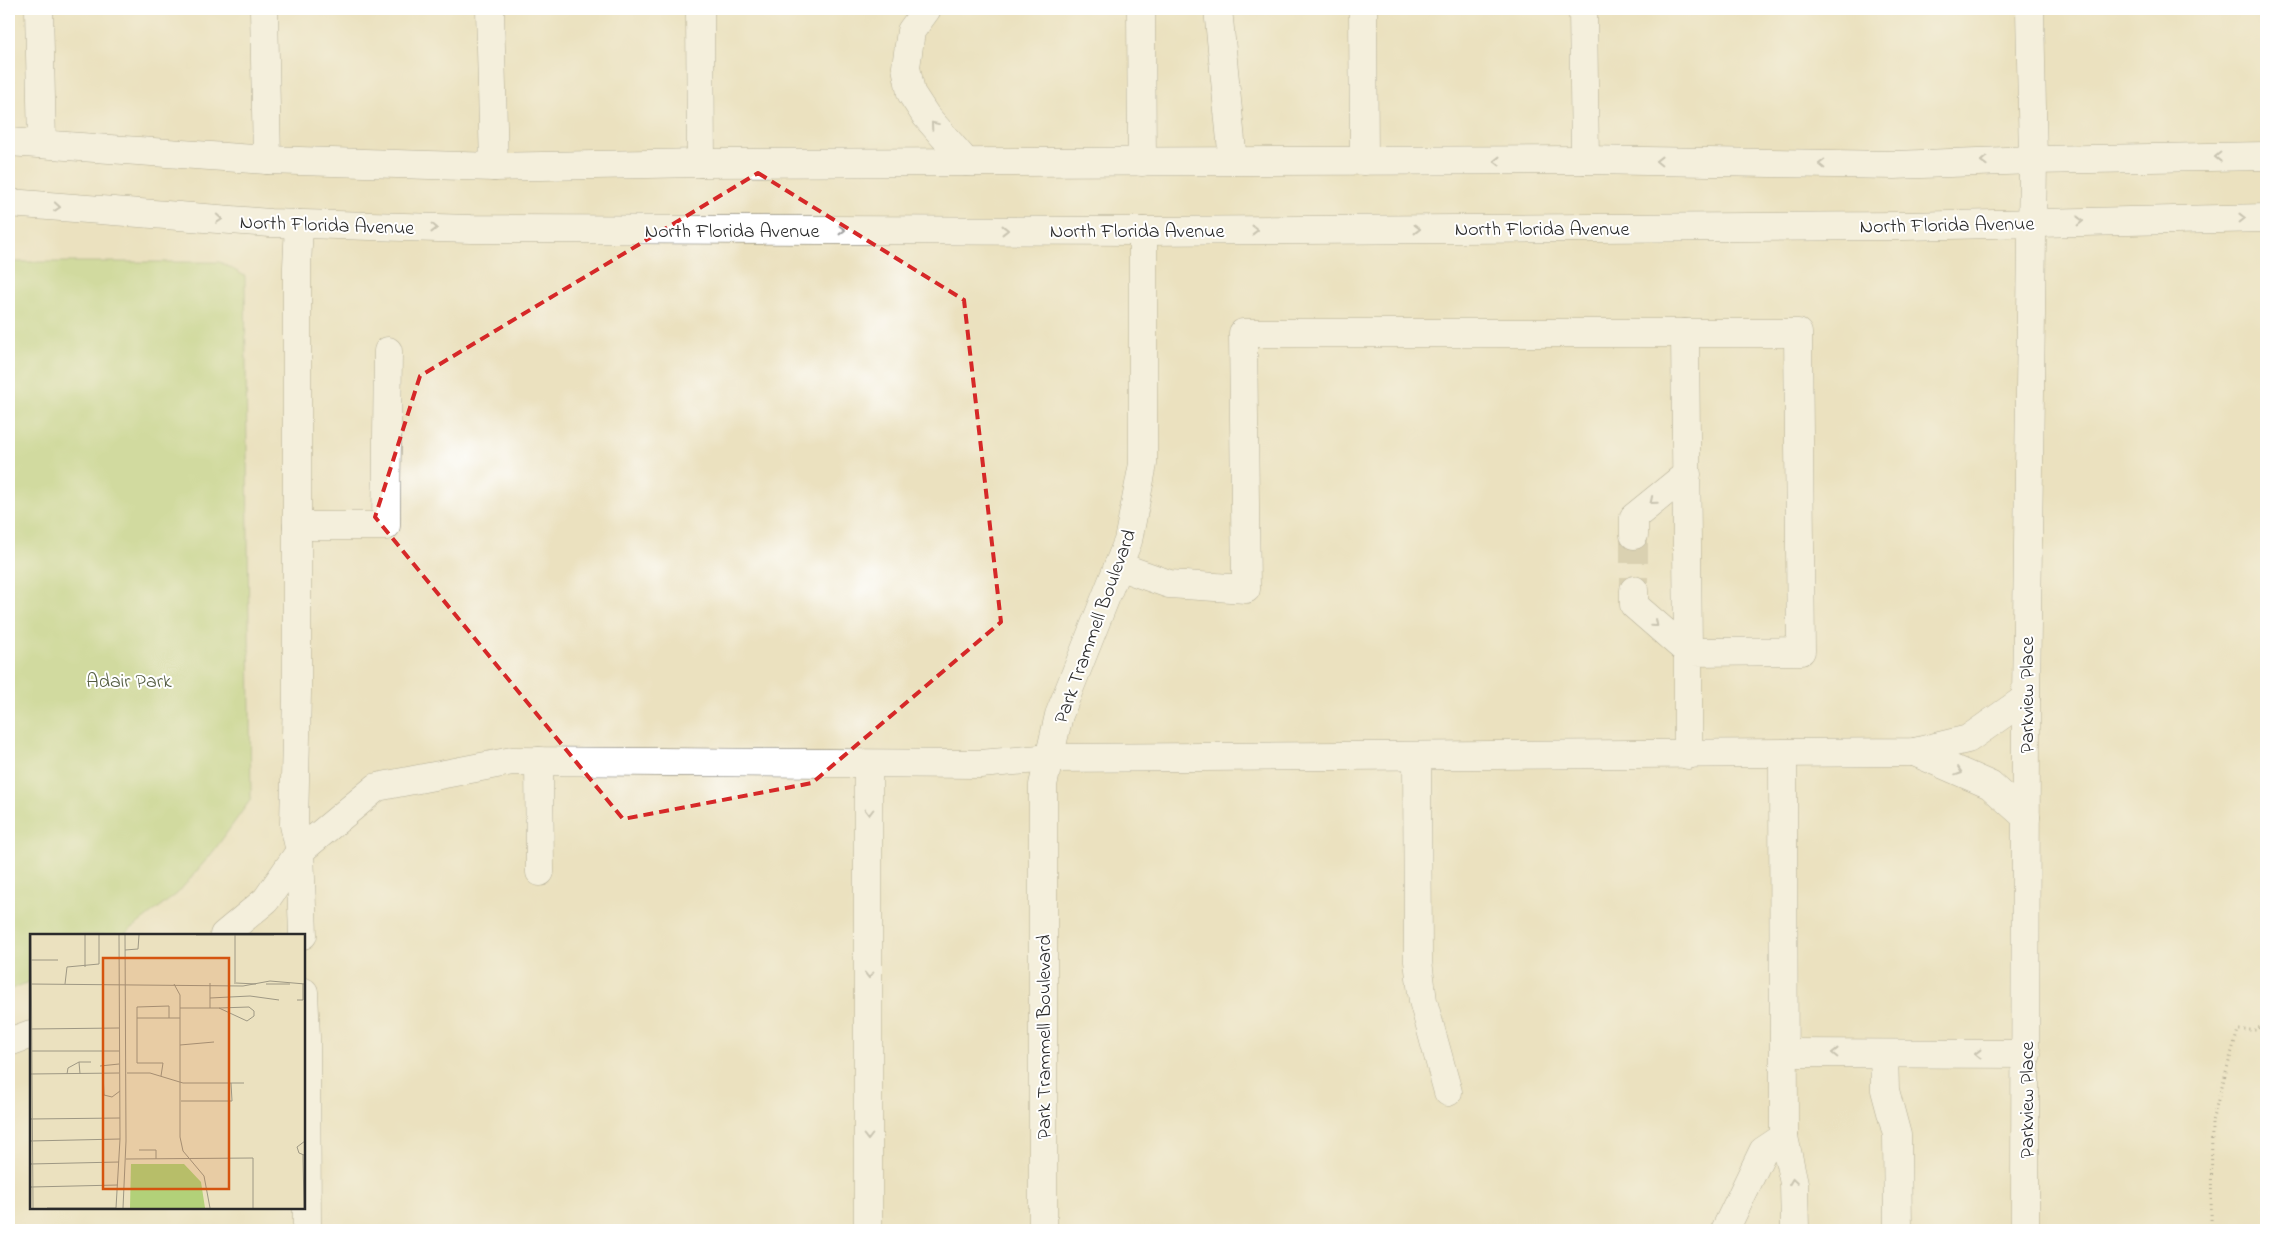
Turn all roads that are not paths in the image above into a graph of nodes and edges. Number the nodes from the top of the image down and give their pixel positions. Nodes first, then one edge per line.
1 (39, 9) edge
2 (264, 9) edge
3 (490, 9) edge
4 (700, 9) edge
5 (927, 9) edge
6 (1141, 9) edge
7 (1218, 9) edge
8 (1363, 9) edge
9 (1583, 9) edge
10 (2030, 9) edge
11 (9, 142) edge
12 (42, 144) junction
13 (2266, 156) edge
14 (267, 160) junction
15 (1585, 160) junction
16 (2033, 160) junction
17 (1233, 161) junction
18 (1364, 161) junction
19 (966, 162) junction
20 (1142, 162) junction
21 (701, 163) junction
22 (494, 167) junction
23 (9, 203) edge
24 (2266, 218) edge
25 (2031, 222) junction
26 (299, 224) junction
27 (1143, 231) junction
28 (1685, 333) junction
29 (388, 351) dead end
30 (1687, 474) junction
31 (297, 526) junction
32 (1634, 535) tunnel mouth
33 (1118, 566) junction
34 (1634, 590) tunnel mouth
35 (1688, 652) junction
36 (2026, 698) junction
37 (1914, 752) junction
38 (1783, 754) junction
39 (1688, 755) junction
40 (1417, 757) junction
41 (1051, 758) junction
42 (539, 762) junction
43 (868, 764) junction
44 (2026, 817) junction
45 (300, 851) junction
46 (540, 872) dead end
47 (225, 934) edge
48 (303, 934) edge
49 (305, 1014) edge
50 (30, 1034) edge
51 (9, 1042) edge
52 (1785, 1053) junction
53 (1884, 1054) junction
54 (2027, 1054) junction
55 (1448, 1092) dead end
56 (1784, 1137) junction
57 (307, 1230) edge
58 (868, 1230) edge
59 (1044, 1230) edge
60 (1725, 1230) edge
61 (1795, 1230) edge
62 (1898, 1230) edge
63 (2026, 1230) edge

1 - 12 main road
2 - 14 main road
3 - 22 main road
4 - 21 main road
19 -> 5 main road
6 - 20 main road
7 - 17 main road
8 - 18 main road
9 - 15 main road
10 - 16 main road, Parkview Place
11 - 12 main road
12 - 14 main road
13 -> 16 main road
14 - 22 main road
16 -> 15 main road
15 -> 18 main road
16 - 25 main road, Parkview Place
17 - 18 main road
17 - 20 main road
19 - 20 main road
19 - 21 main road
21 - 22 main road
23 -> 26 main road, North Florida Avenue
25 -> 24 main road, North Florida Avenue
27 -> 25 main road, North Florida Avenue
25 - 36 main road, Parkview Place
26 -> 27 main road, North Florida Avenue
26 - 31 main road
27 - 33 main road, Park Trammell Boulevard
28 - 30 main road
28 - 33 main road
28 - 35 main road
29 - 31 main road
30 -> 32 main road
30 - 35 main road
31 - 45 main road
33 - 41 main road, Park Trammell Boulevard
34 -> 35 main road
35 - 39 main road
36 - 37 main road
36 - 44 main road, Parkview Place
37 - 38 main road
37 -> 44 main road
38 - 39 main road
38 - 52 main road
39 - 40 main road
40 - 41 main road
40 - 55 main road
41 - 43 main road
41 - 59 main road, Park Trammell Boulevard
42 - 43 main road
42 - 45 main road
42 - 46 main road
43 -> 58 main road
44 - 54 main road, Parkview Place
45 - 47 main road
45 - 48 main road
49 - 57 main road
50 - 51 main road
53 -> 52 main road
52 - 56 main road
54 -> 53 main road
53 - 62 main road
54 - 63 main road, Parkview Place
56 - 60 main road
61 -> 56 main road

